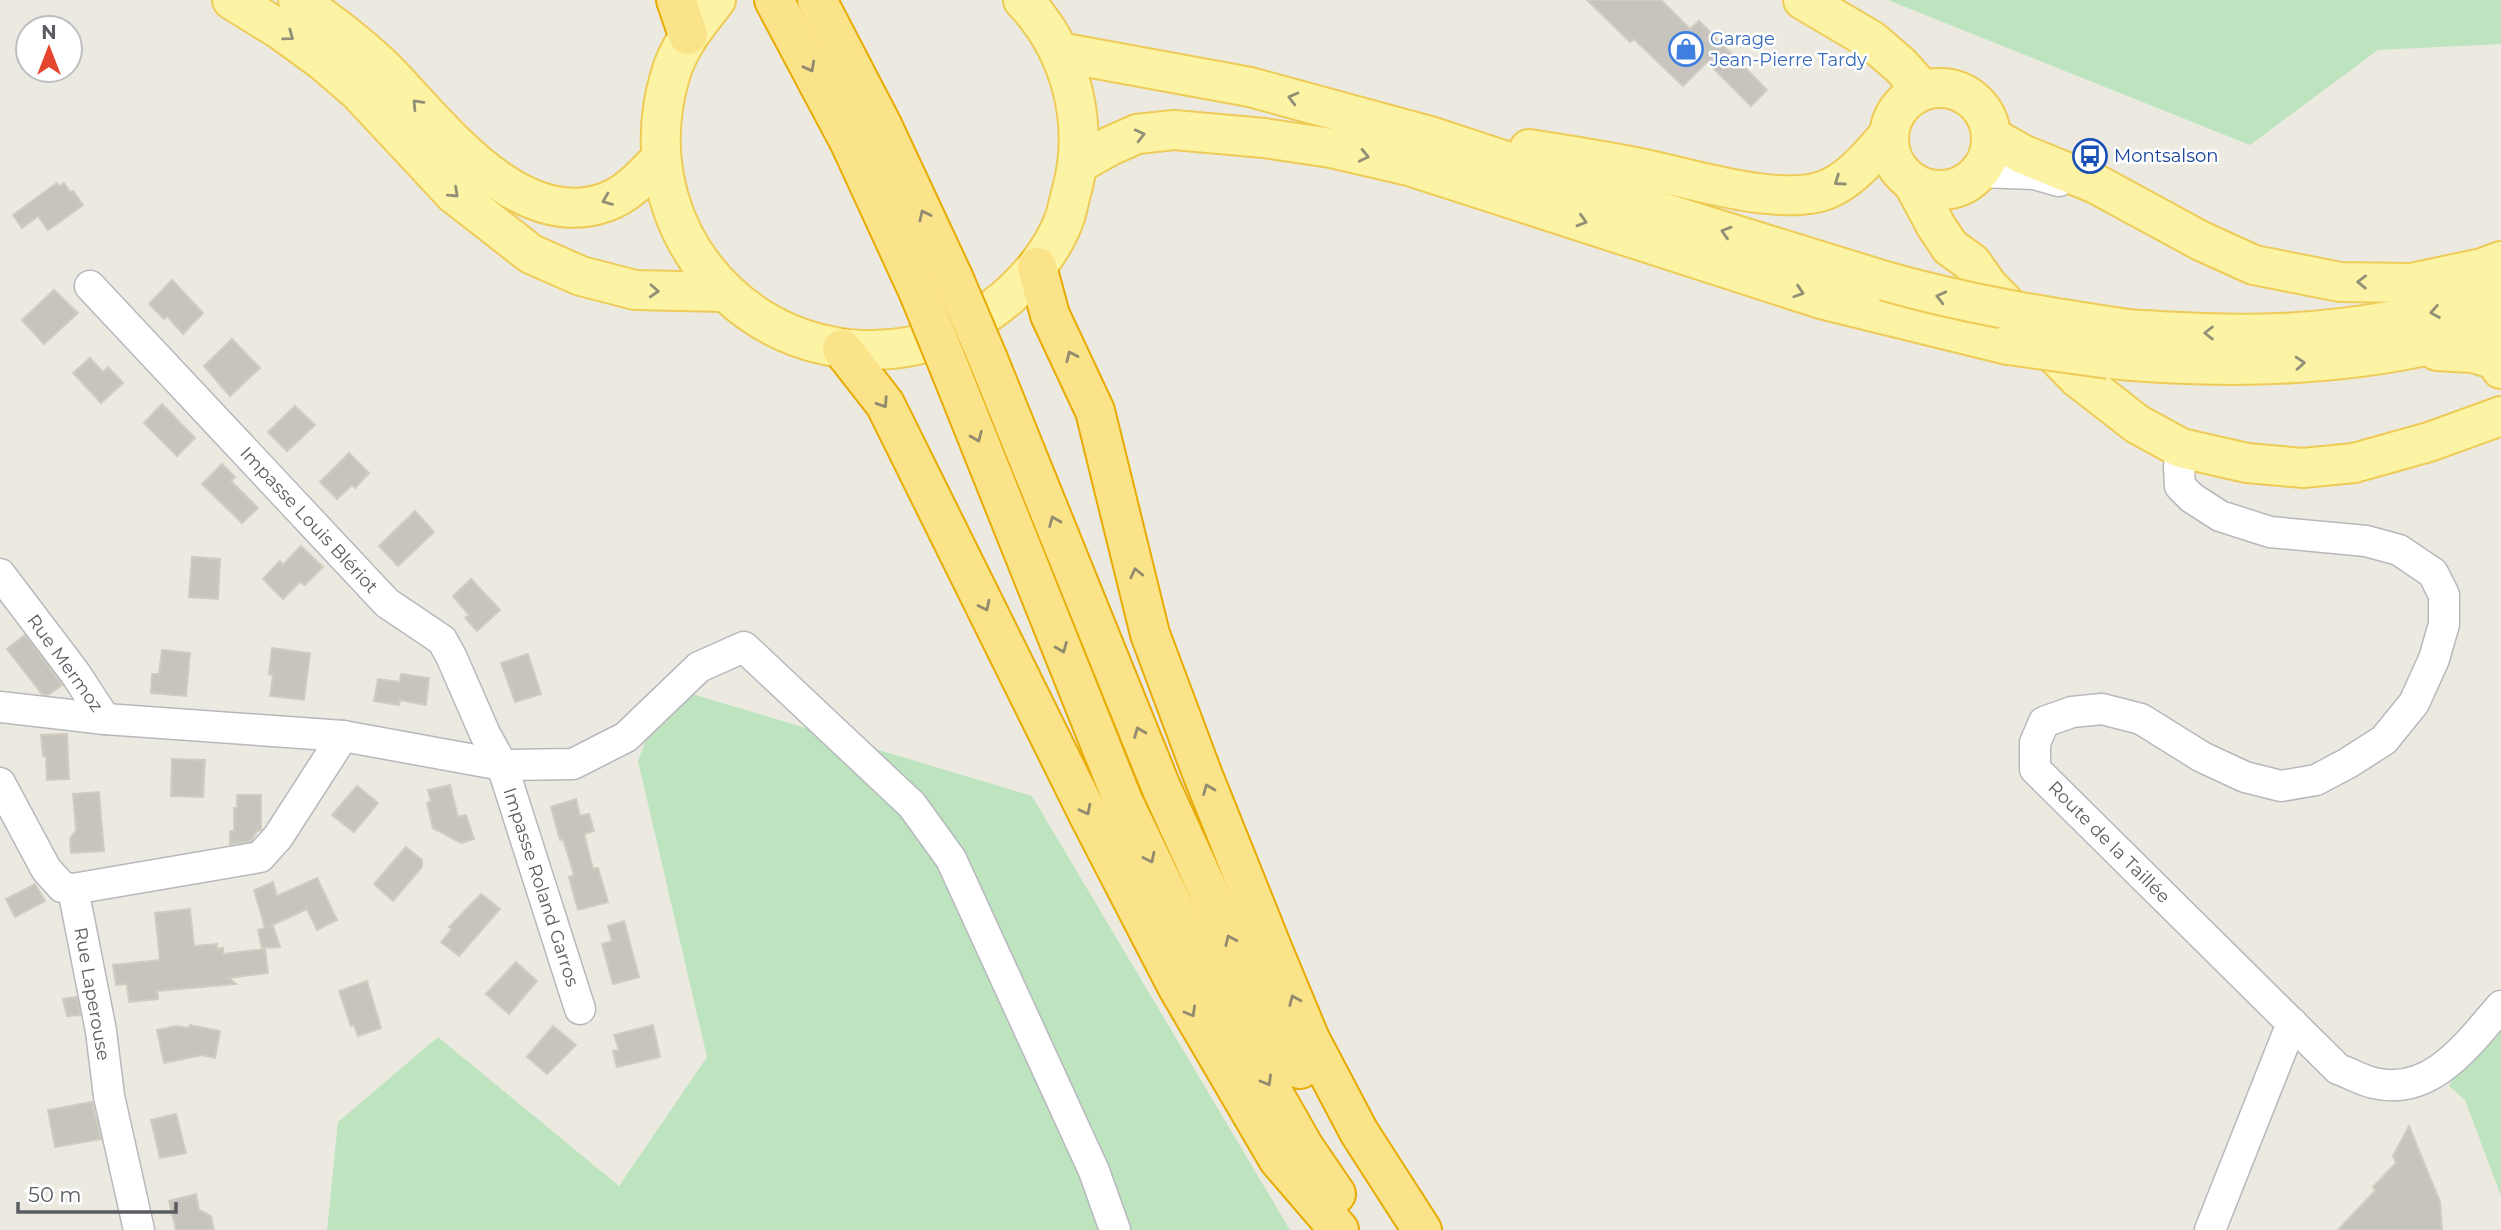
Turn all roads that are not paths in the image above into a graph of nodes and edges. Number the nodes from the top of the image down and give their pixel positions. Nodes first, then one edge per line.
1 (232, 0) edge
2 (298, 0) edge
3 (716, 0) edge
4 (817, 0) edge
5 (1023, 0) edge
6 (1803, 0) edge
7 (776, 4) edge
8 (682, 18) edge
9 (1848, 27) junction
10 (1059, 52) junction
11 (1923, 90) junction
12 (1891, 126) junction
13 (1430, 135) junction
14 (1992, 136) junction
15 (660, 159) junction
16 (1078, 164) junction
17 (1972, 178) junction
18 (1913, 183) junction
19 (2501, 261) edge
20 (1972, 263) junction
21 (1037, 267) junction
22 (2277, 270) junction
23 (90, 286) dead end
24 (723, 292) junction
25 (2501, 294) edge
26 (2501, 326) edge
27 (2119, 344) junction
28 (2414, 348) junction
29 (842, 349) junction
30 (2501, 369) edge
31 (2498, 413) edge
32 (2181, 447) junction
33 (0, 574) edge
34 (0, 707) edge
35 (105, 719) junction
36 (343, 736) junction
37 (502, 765) junction
38 (0, 783) edge
39 (73, 889) junction
40 (2501, 1006) edge
41 (580, 1009) dead end
42 (2292, 1023) junction
43 (139, 1230) edge
44 (1115, 1230) edge
45 (1339, 1230) edge
46 (1360, 1230) edge
47 (1403, 1230) edge
48 (1422, 1230) edge
49 (2210, 1230) edge

1 -> 24 main road
15 -> 2 main road
3 - 8 main road
47 -> 4 highway, bridge
5 - 10 main road
6 - 9 main road
7 -> 46 highway, bridge
8 - 15 main road
9 - 11 main road
9 - 12 main road
13 -> 10 main road
10 - 16 main road
11 - 12 main road
11 - 14 main road
12 -> 13 main road
12 - 18 main road
27 -> 13 main road, bridge
14 - 17 main road
14 - 22 main road
15 - 24 main road
16 - 21 main road
16 -> 27 main road, bridge
17 - 18 main road
17 - 20 main road
17 - 22 street
18 - 20 main road
19 -> 22 main road
20 - 32 main road
21 - 29 main road
48 -> 21 highway
23 - 37 street, Impasse Louis Blériot
24 - 29 main road
25 -> 27 main road
26 - 28 main road
27 -> 28 main road
28 - 30 main road
29 -> 45 highway
31 - 32 main road
32 - 42 street, Route de la Taillée
33 - 35 street, Rue Mermoz
34 - 35 street
35 - 36 street
36 - 37 street
36 - 39 street
37 - 41 street, Impasse Roland Garros
37 - 44 street
38 - 39 street
39 - 43 street, Rue Laperouse
40 - 42 street, Route de la Taillée
42 - 49 street

